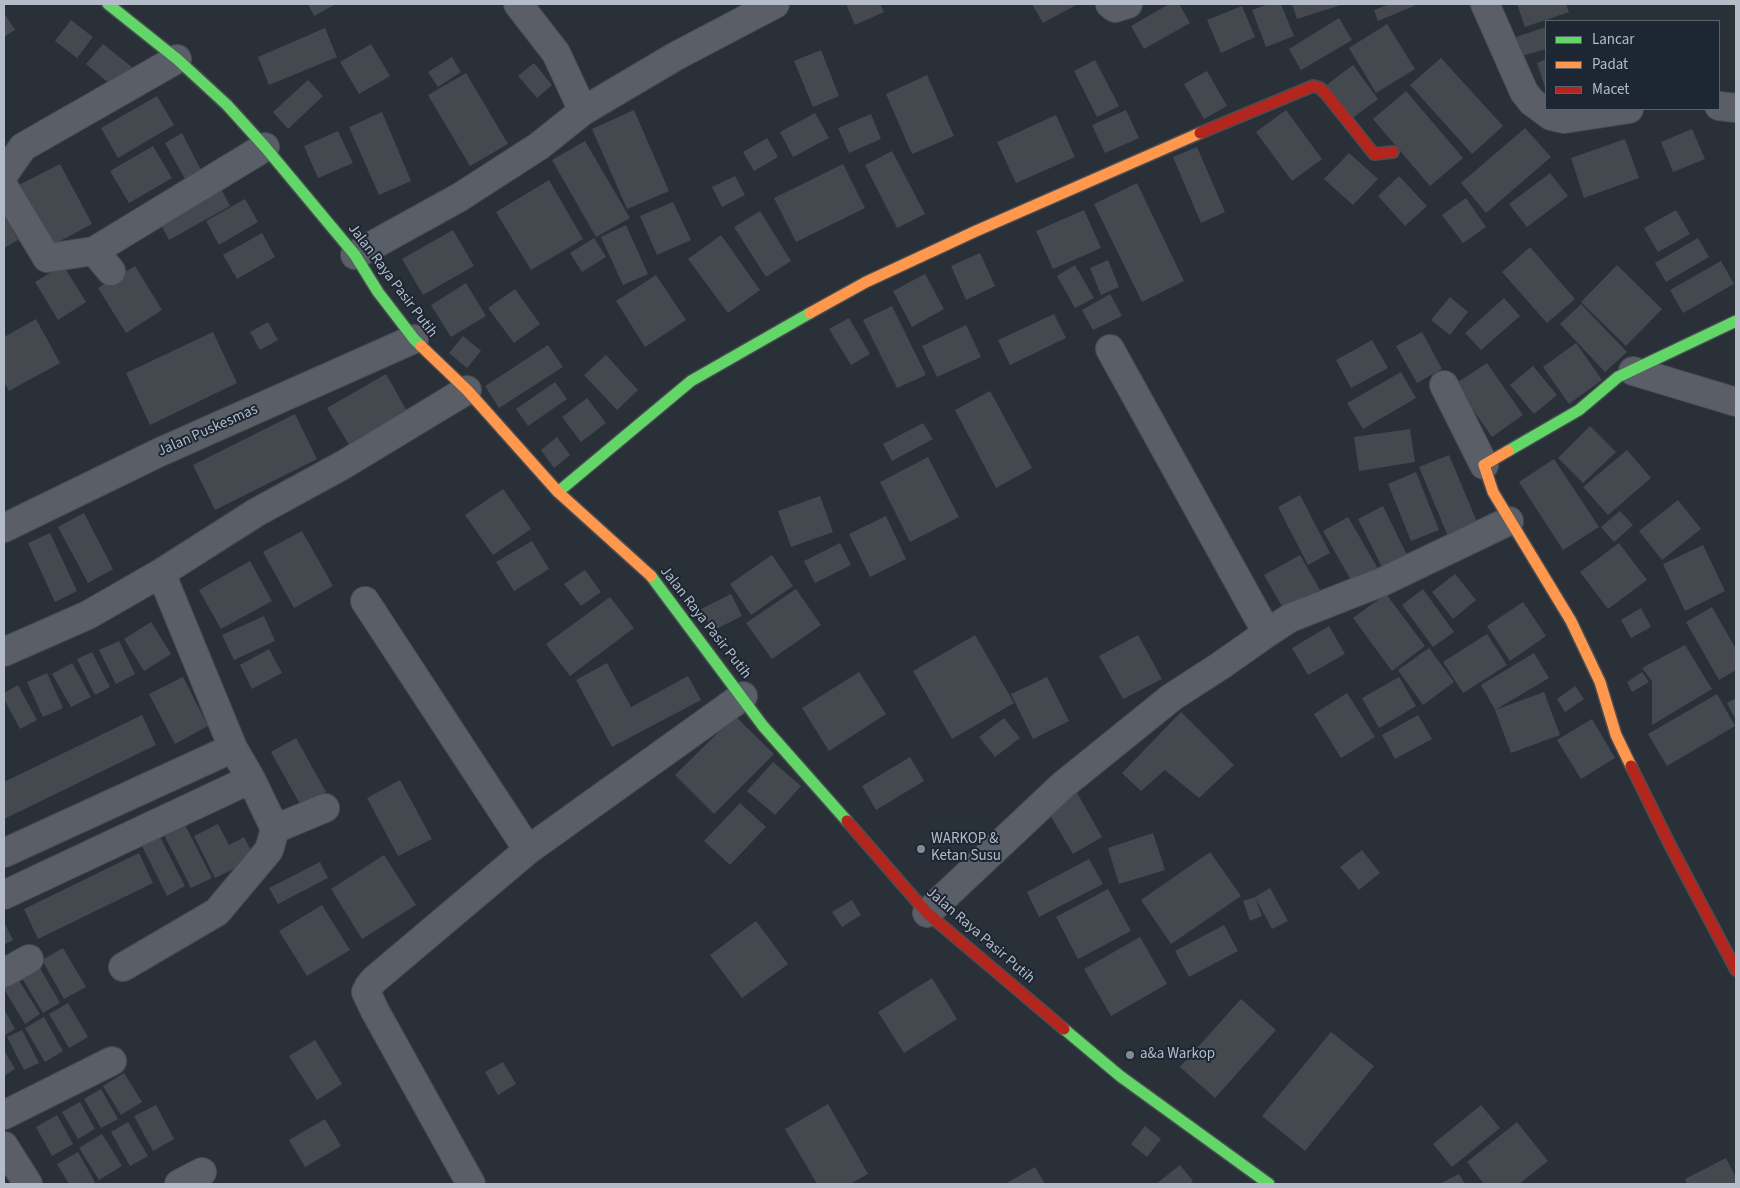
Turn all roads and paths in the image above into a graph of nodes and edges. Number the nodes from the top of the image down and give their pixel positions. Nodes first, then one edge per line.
1 (108, 4) edge
2 (518, 4) edge
3 (775, 4) edge
4 (1110, 4) edge
5 (1128, 4) edge
6 (1485, 4) edge
7 (176, 59) junction
8 (1720, 106) edge
9 (1736, 108) edge
10 (1622, 110) edge
11 (583, 111) junction
12 (265, 147) junction
13 (1393, 152) dead end
14 (4, 174) edge
15 (4, 187) edge
16 (354, 255) junction
17 (1736, 321) edge
18 (414, 339) junction
19 (1110, 349) dead end
20 (1634, 371) junction
21 (1444, 385) dead end
22 (466, 390) junction
23 (1736, 402) edge
24 (1484, 465) junction
25 (558, 492) junction
26 (1509, 521) junction
27 (4, 528) edge
28 (161, 573) junction
29 (365, 601) dead end
30 (1267, 633) junction
31 (4, 652) edge
32 (743, 696) junction
33 (233, 748) junction
34 (251, 779) junction
35 (325, 808) dead end
36 (275, 829) junction
37 (528, 850) junction
38 (4, 853) edge
39 (4, 895) edge
40 (927, 913) junction
41 (29, 959) dead end
42 (123, 967) dead end
43 (1736, 970) edge
44 (4, 973) edge
45 (112, 1061) dead end
46 (4, 1115) edge
47 (4, 1146) edge
48 (28, 1184) edge
49 (472, 1184) edge
50 (1269, 1184) edge

1 - 7 street, Jalan Raya Pasir Putih
2 - 11 street
3 - 11 street
4 - 5 street
6 - 10 street
7 - 12 street, Jalan Raya Pasir Putih
7 - 14 street
8 - 9 street
11 - 16 street
12 - 15 street
12 - 16 street, Jalan Raya Pasir Putih
13 - 25 street
16 - 18 street, Jalan Raya Pasir Putih
17 - 20 street
18 - 22 street, Jalan Raya Pasir Putih
18 - 27 street, Jalan Puskesmas
19 - 30 street
20 - 23 street
20 - 24 street
21 - 24 street
22 - 25 street, Jalan Raya Pasir Putih
22 - 28 street
24 - 26 street
25 - 32 street, Jalan Raya Pasir Putih
26 - 30 street
26 - 43 street
28 - 31 street
28 - 33 street
29 - 37 street
30 - 40 street
32 - 37 street
32 - 40 street, Jalan Raya Pasir Putih
33 - 34 street
33 - 38 street
34 - 36 street
34 - 39 street
35 - 36 street
36 - 42 street
37 - 49 street
40 - 50 street, Jalan Raya Pasir Putih
41 - 44 street
45 - 46 street
47 - 48 street

